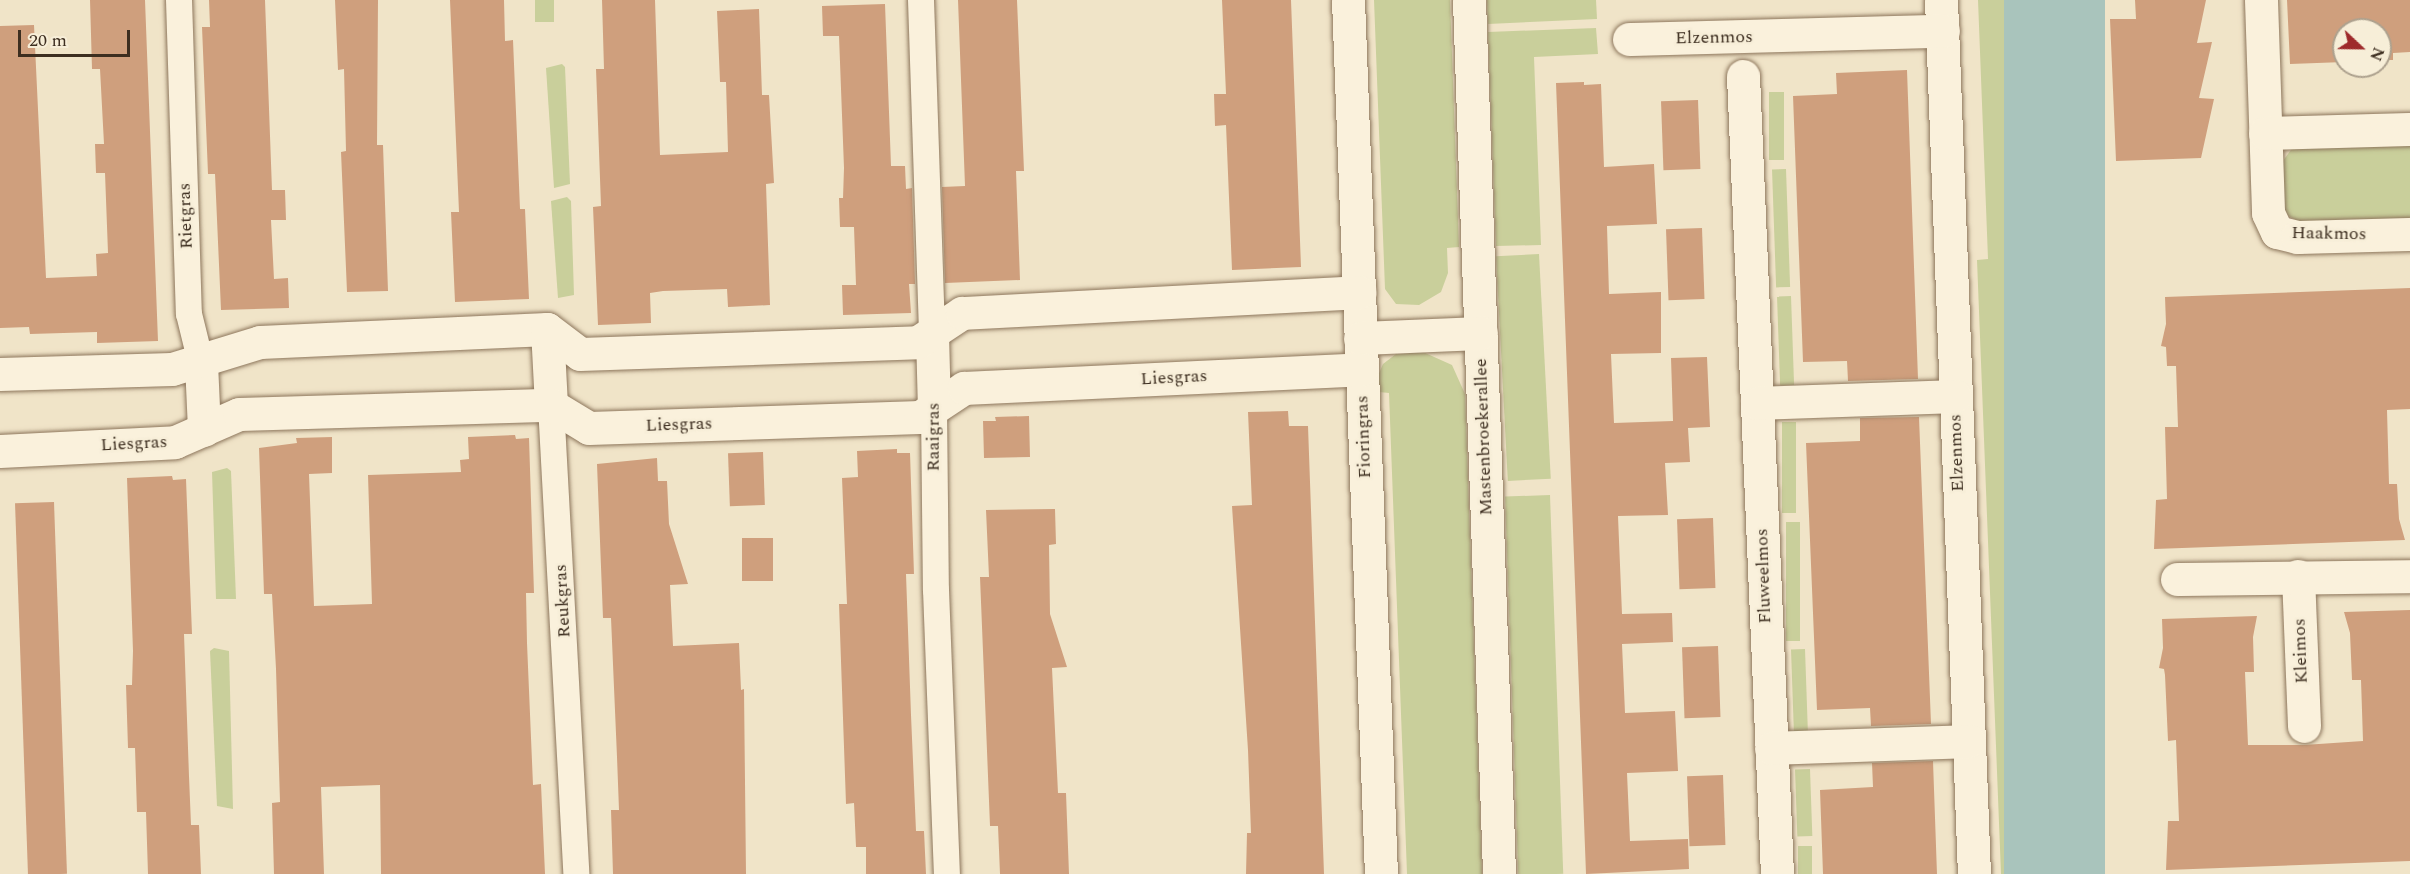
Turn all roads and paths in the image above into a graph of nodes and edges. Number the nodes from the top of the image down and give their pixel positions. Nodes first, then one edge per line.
1 (179, 0) edge
2 (921, 0) edge
3 (1348, 0) edge
4 (1468, 0) edge
5 (2260, 0) edge
6 (1942, 16) edge
7 (1629, 39) dead end
8 (1743, 76) dead end
9 (2410, 129) edge
10 (2265, 133) junction
11 (2410, 234) edge
12 (1359, 292) junction
13 (547, 329) junction
14 (1481, 333) junction
15 (932, 334) junction
16 (1361, 353) junction
17 (201, 363) junction
18 (0, 374) edge
19 (1955, 396) junction
20 (1757, 403) junction
21 (551, 405) junction
22 (934, 408) junction
23 (204, 430) junction
24 (0, 451) edge
25 (2298, 576) junction
26 (2410, 576) edge
27 (2177, 579) dead end
28 (2304, 726) dead end
29 (1969, 741) junction
30 (1771, 748) junction
31 (576, 874) edge
32 (946, 874) edge
33 (1381, 874) edge
34 (1499, 874) edge
35 (1777, 874) edge
36 (1974, 874) edge

1 - 17 street, Rietgras
2 - 15 street, Raaigras
3 - 12 street, Fioringras
4 - 14 street, Mastenbroekerallee
5 - 10 street, Haakmos
6 - 7 street, Elzenmos
6 - 19 street, Elzenmos
8 - 20 street, Fluweelmos
9 - 10 street
10 - 11 street, Haakmos
12 - 15 street
12 - 16 street, Fioringras
13 - 15 street
13 - 17 street
13 - 21 street, Reukgras
14 - 16 street, Liesgras
14 - 34 street, Mastenbroekerallee
15 - 22 street, Raaigras
16 - 22 street, Liesgras
16 - 33 street, Fioringras
17 - 18 street
17 - 23 street, Rietgras
19 - 20 street
19 - 29 street, Elzenmos
20 - 30 street, Fluweelmos
21 - 22 street, Liesgras
21 - 23 street, Liesgras
21 - 31 street, Reukgras
22 - 32 street, Raaigras
23 - 24 street, Liesgras
25 - 26 street
25 - 27 street
25 - 28 street, Kleimos
29 - 30 street
29 - 36 street, Elzenmos
30 - 35 street, Fluweelmos

